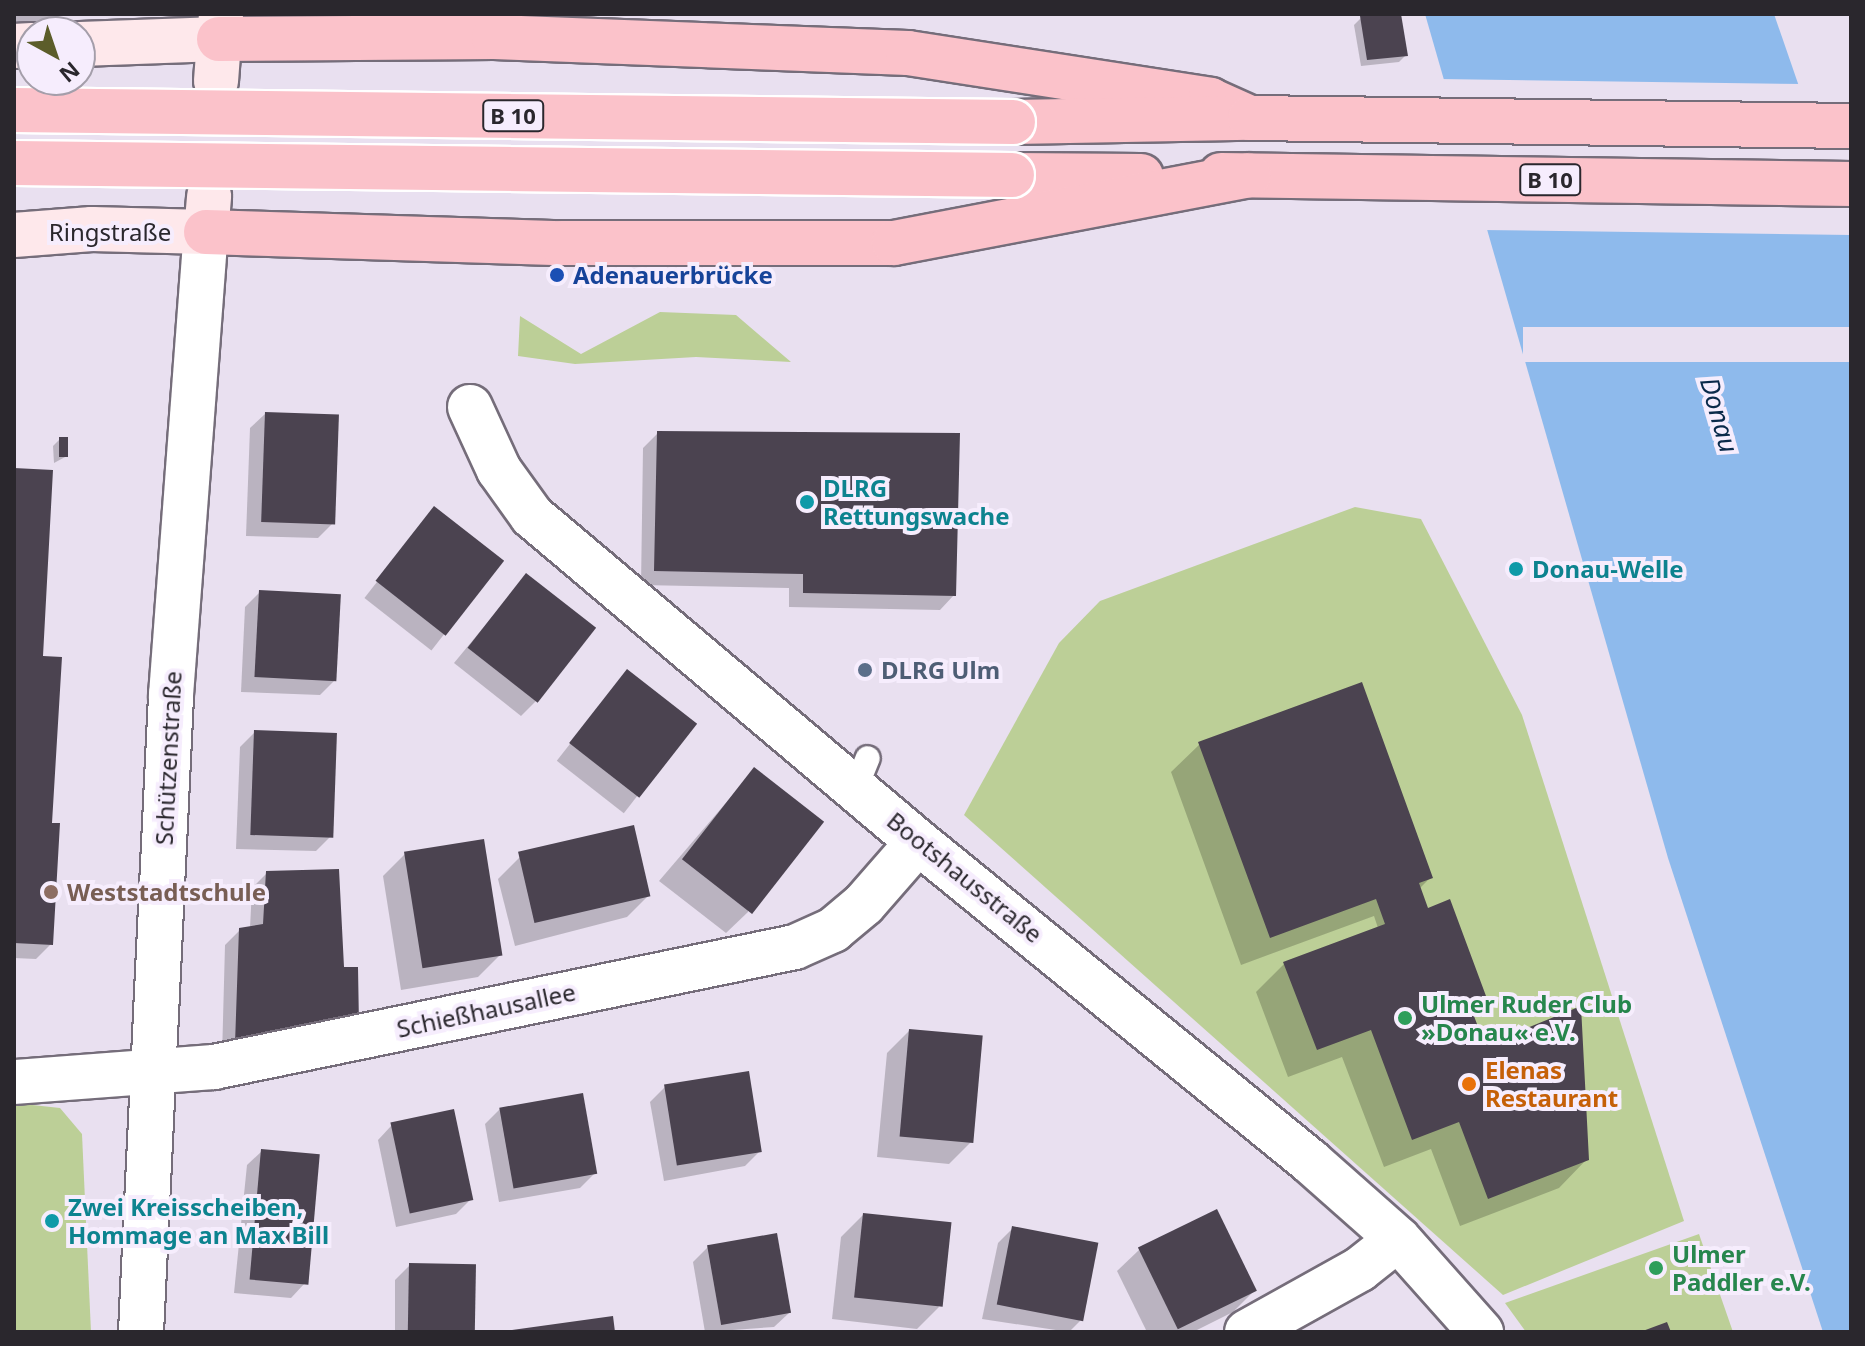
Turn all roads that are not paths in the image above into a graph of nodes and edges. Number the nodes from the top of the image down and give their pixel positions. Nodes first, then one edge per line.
1 (96, 44) edge
2 (218, 45) edge
3 (14, 110) edge
4 (1250, 118) junction
5 (1851, 126) edge
6 (14, 163) edge
7 (1249, 175) junction
8 (1851, 184) edge
9 (207, 214) junction
10 (14, 235) edge
11 (470, 407) dead end
12 (918, 842) junction
13 (155, 1074) junction
14 (14, 1082) edge
15 (1398, 1239) junction
16 (141, 1332) edge
17 (1247, 1332) edge
18 (1481, 1332) edge

1 - 2 main road
2 - 4 highway
3 - 4 highway, B 10, bridge
4 - 5 highway, B 10
6 - 7 highway, B 10, bridge
7 - 8 highway, B 10
7 - 9 highway
9 - 10 main road, Ringstraße
9 - 13 street, Schützenstraße
11 - 12 street, Bootshausstraße
12 - 13 street, Schießhausallee
12 - 15 street, Bootshausstraße
13 - 14 street, Schießhausallee
13 - 16 street, Schützenstraße
15 - 17 street
15 - 18 street, Bootshausstraße

